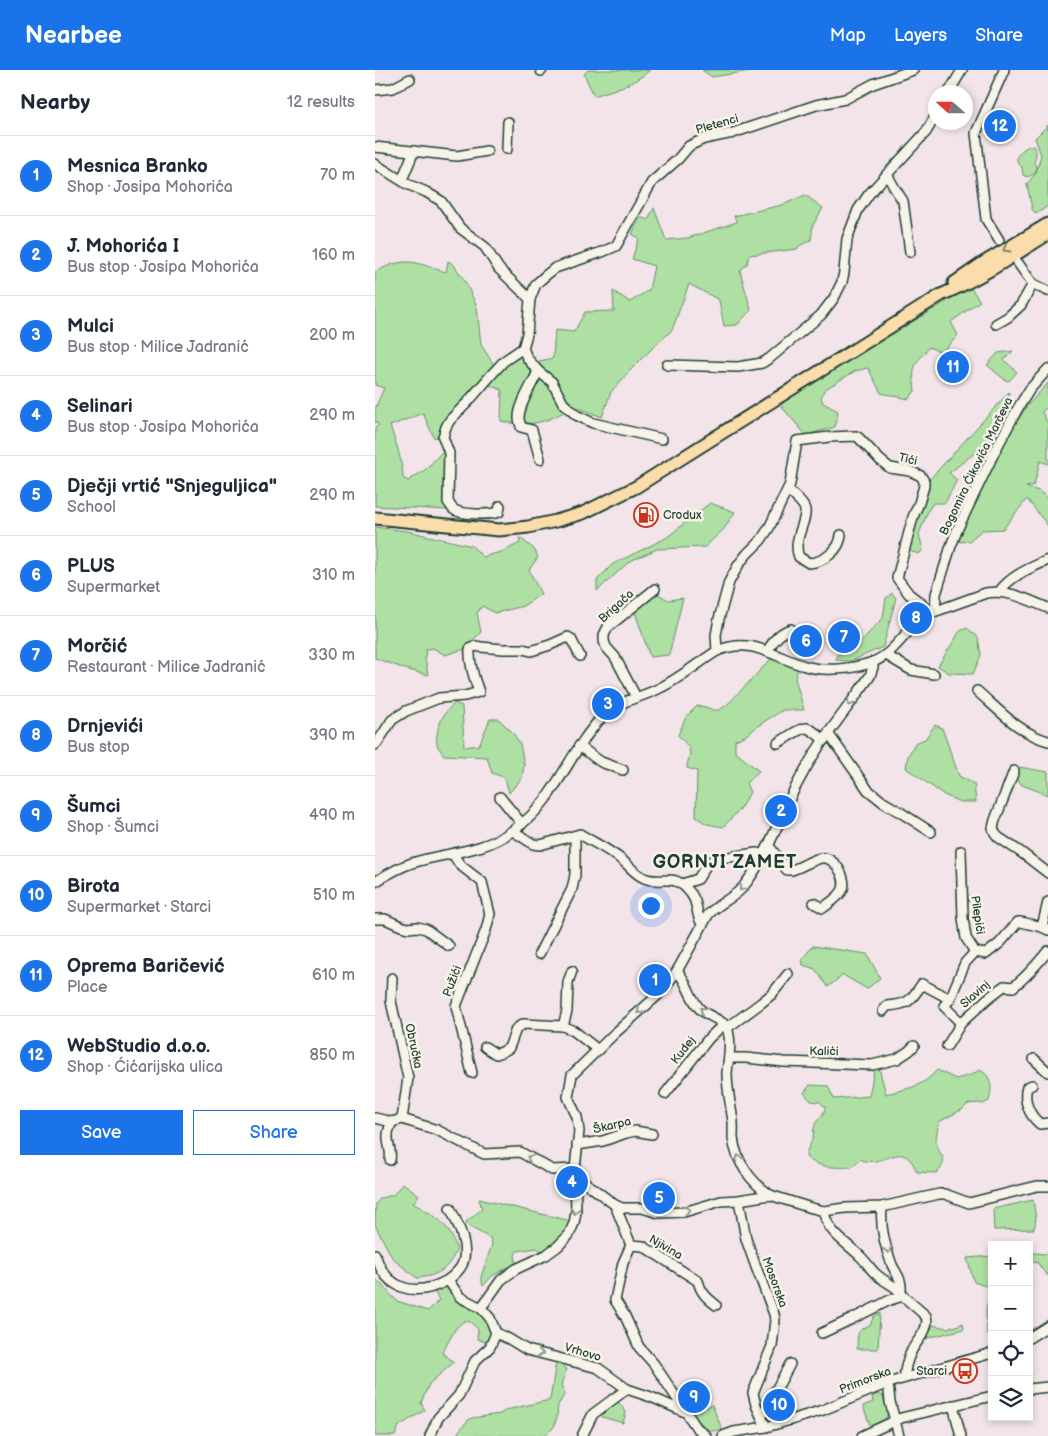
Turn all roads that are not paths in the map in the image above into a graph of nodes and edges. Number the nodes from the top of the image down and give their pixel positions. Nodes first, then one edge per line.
1 (913, 70) edge
2 (962, 70) edge
3 (1004, 70) edge
4 (410, 79) dead end
5 (953, 85) edge
6 (375, 90) edge
7 (508, 122) dead end
8 (928, 129) edge
9 (375, 147) edge
10 (507, 149) dead end
11 (414, 151) junction
12 (487, 151) dead end
13 (375, 164) edge
14 (887, 174) junction
15 (402, 180) junction
16 (1048, 224) edge
17 (1048, 234) edge
18 (999, 240) dead end
19 (910, 252) dead end
20 (1018, 263) dead end
21 (1033, 284) junction
22 (1048, 291) edge
23 (941, 295) junction
24 (530, 299) junction
25 (996, 324) dead end
26 (523, 348) junction
27 (667, 365) dead end
28 (1048, 369) edge
29 (538, 371) junction
30 (662, 439) dead end
31 (540, 459) dead end
32 (788, 490) junction
33 (500, 506) dead end
34 (375, 518) edge
35 (841, 535) dead end
36 (1048, 560) edge
37 (655, 589) dead end
38 (999, 592) junction
39 (1048, 608) edge
40 (929, 611) junction
41 (791, 630) dead end
42 (717, 651) junction
43 (767, 651) junction
44 (886, 655) junction
45 (580, 656) dead end
46 (873, 662) junction
47 (934, 674) dead end
48 (977, 691) dead end
49 (636, 697) junction
50 (826, 737) junction
51 (1048, 741) edge
52 (779, 743) dead end
53 (375, 745) edge
54 (579, 746) junction
55 (623, 770) dead end
56 (1014, 771) dead end
57 (500, 796) dead end
58 (522, 824) junction
59 (513, 831) junction
60 (931, 832) dead end
61 (575, 836) junction
62 (769, 846) junction
63 (961, 851) dead end
64 (453, 854) junction
65 (764, 854) junction
66 (1048, 873) edge
67 (375, 882) edge
68 (682, 884) junction
69 (1048, 902) edge
70 (814, 903) dead end
71 (375, 919) edge
72 (702, 924) junction
73 (1045, 929) edge
74 (449, 946) dead end
75 (1048, 951) edge
76 (975, 952) junction
77 (539, 954) dead end
78 (572, 971) dead end
79 (677, 971) junction
80 (788, 974) dead end
81 (392, 978) dead end
82 (950, 998) junction
83 (883, 1011) dead end
84 (961, 1023) junction
85 (563, 1026) junction
86 (726, 1026) junction
87 (913, 1046) dead end
88 (947, 1046) dead end
89 (485, 1047) dead end
90 (598, 1050) junction
91 (729, 1058) junction
92 (1034, 1059) dead end
93 (1048, 1072) edge
94 (472, 1073) dead end
95 (1032, 1085) dead end
96 (665, 1094) dead end
97 (375, 1118) edge
98 (402, 1119) junction
99 (392, 1122) junction
100 (1048, 1123) edge
101 (651, 1134) dead end
102 (577, 1145) junction
103 (390, 1160) dead end
104 (576, 1174) junction
105 (1048, 1186) edge
106 (770, 1195) junction
107 (739, 1200) junction
108 (619, 1207) junction
109 (882, 1207) junction
110 (450, 1208) dead end
111 (824, 1211) junction
112 (631, 1245) junction
113 (375, 1254) edge
114 (448, 1280) junction
115 (902, 1294) junction
116 (716, 1305) dead end
117 (481, 1308) junction
118 (1048, 1326) edge
119 (496, 1333) junction
120 (822, 1333) dead end
121 (1033, 1335) edge
122 (988, 1354) edge
123 (790, 1364) dead end
124 (905, 1378) junction
125 (888, 1383) junction
126 (1048, 1387) edge
127 (627, 1389) junction
128 (1033, 1389) edge
129 (988, 1397) edge
130 (953, 1405) junction
131 (686, 1413) junction
132 (762, 1416) junction
133 (895, 1420) junction
134 (766, 1427) junction
135 (748, 1433) edge
136 (430, 1436) edge
137 (582, 1436) edge
138 (706, 1436) edge
139 (723, 1436) edge
140 (862, 1436) edge
141 (899, 1436) edge
142 (961, 1436) edge

1 - 24 street, Pletenci
2 - 5 street
3 - 18 street
4 - 6 street
7 - 10 street
8 - 14 street
9 - 11 street
11 - 12 street
11 - 15 street
13 - 15 street
14 - 19 street
14 - 27 street
15 - 24 street
16 -> 23 main road
17 - 23 main road
20 - 21 street
21 - 22 street
21 - 25 street
23 - 34 main road
24 - 26 street, Pletenci
26 - 29 street
26 - 33 street
28 - 40 street, Bogomira Ćikovića Marčeva
29 - 30 street
29 - 31 street
32 - 35 street
32 - 40 street, Tići
32 - 42 street, Tići
36 - 38 street
37 - 49 street, Brigača
38 - 39 street
38 - 40 street
40 - 44 street
41 - 43 street
42 - 43 street
42 - 49 street
43 - 46 street
44 - 46 street
44 - 47 street
45 - 53 street
46 -> 50 street
48 - 51 street
49 - 54 street
50 - 52 street
50 - 60 street
50 - 62 street
54 - 55 street
54 - 58 street
56 - 66 street
57 - 58 street
58 - 59 street
59 - 61 street
59 - 64 street
61 - 68 street
61 - 77 street
62 - 65 street
62 - 70 street
63 - 76 street, Pilepići
64 - 67 street
64 - 94 street, Pužići
65 - 68 street
65 -> 72 street
68 - 72 street
69 - 73 street
71 - 74 street, Pužići
72 - 79 street
73 - 76 street, Pilepići
75 - 84 street, Slavinj
76 - 82 street
78 - 85 street
86 -> 79 street
79 -> 90 street
80 - 86 street, Kudej
81 - 98 street, Obručka
82 - 83 street
82 - 84 street
84 - 88 street, Slavinj
85 - 89 street
85 - 90 street
86 - 91 street
86 - 96 street, Kudej
87 - 91 street, Kalići
90 - 102 street
106 -> 91 street
92 - 93 street
95 - 100 street
97 - 99 street
98 - 99 street
104 -> 98 street
99 - 103 street
101 - 102 street, Škarpa
102 - 104 street
104 - 108 street
104 -> 117 street
105 - 109 street
106 - 107 street
106 - 111 street
108 -> 107 street
107 - 132 street, Mosorska
108 - 112 street, Njivina
109 - 111 street
109 -> 115 street
110 - 114 street
111 - 115 street
112 - 116 street, Njivina
112 - 131 street
113 - 114 street
114 - 117 street
115 - 120 street
115 - 124 street
117 - 119 street
118 - 121 street
119 -> 127 street, Vrhovo
119 - 136 street
122 - 124 street, Primorska
123 - 132 street
124 - 125 street, Primorska
125 - 133 street
125 - 134 street, Primorska
126 - 128 street
127 - 131 street, Vrhovo
127 - 137 street
129 - 130 street
130 - 133 street
130 - 142 street
131 - 138 street, Vrhovo
132 - 134 street, Mosorska
133 - 140 street
133 - 141 street
134 - 135 street, Primorska
135 - 139 street, Primorska

